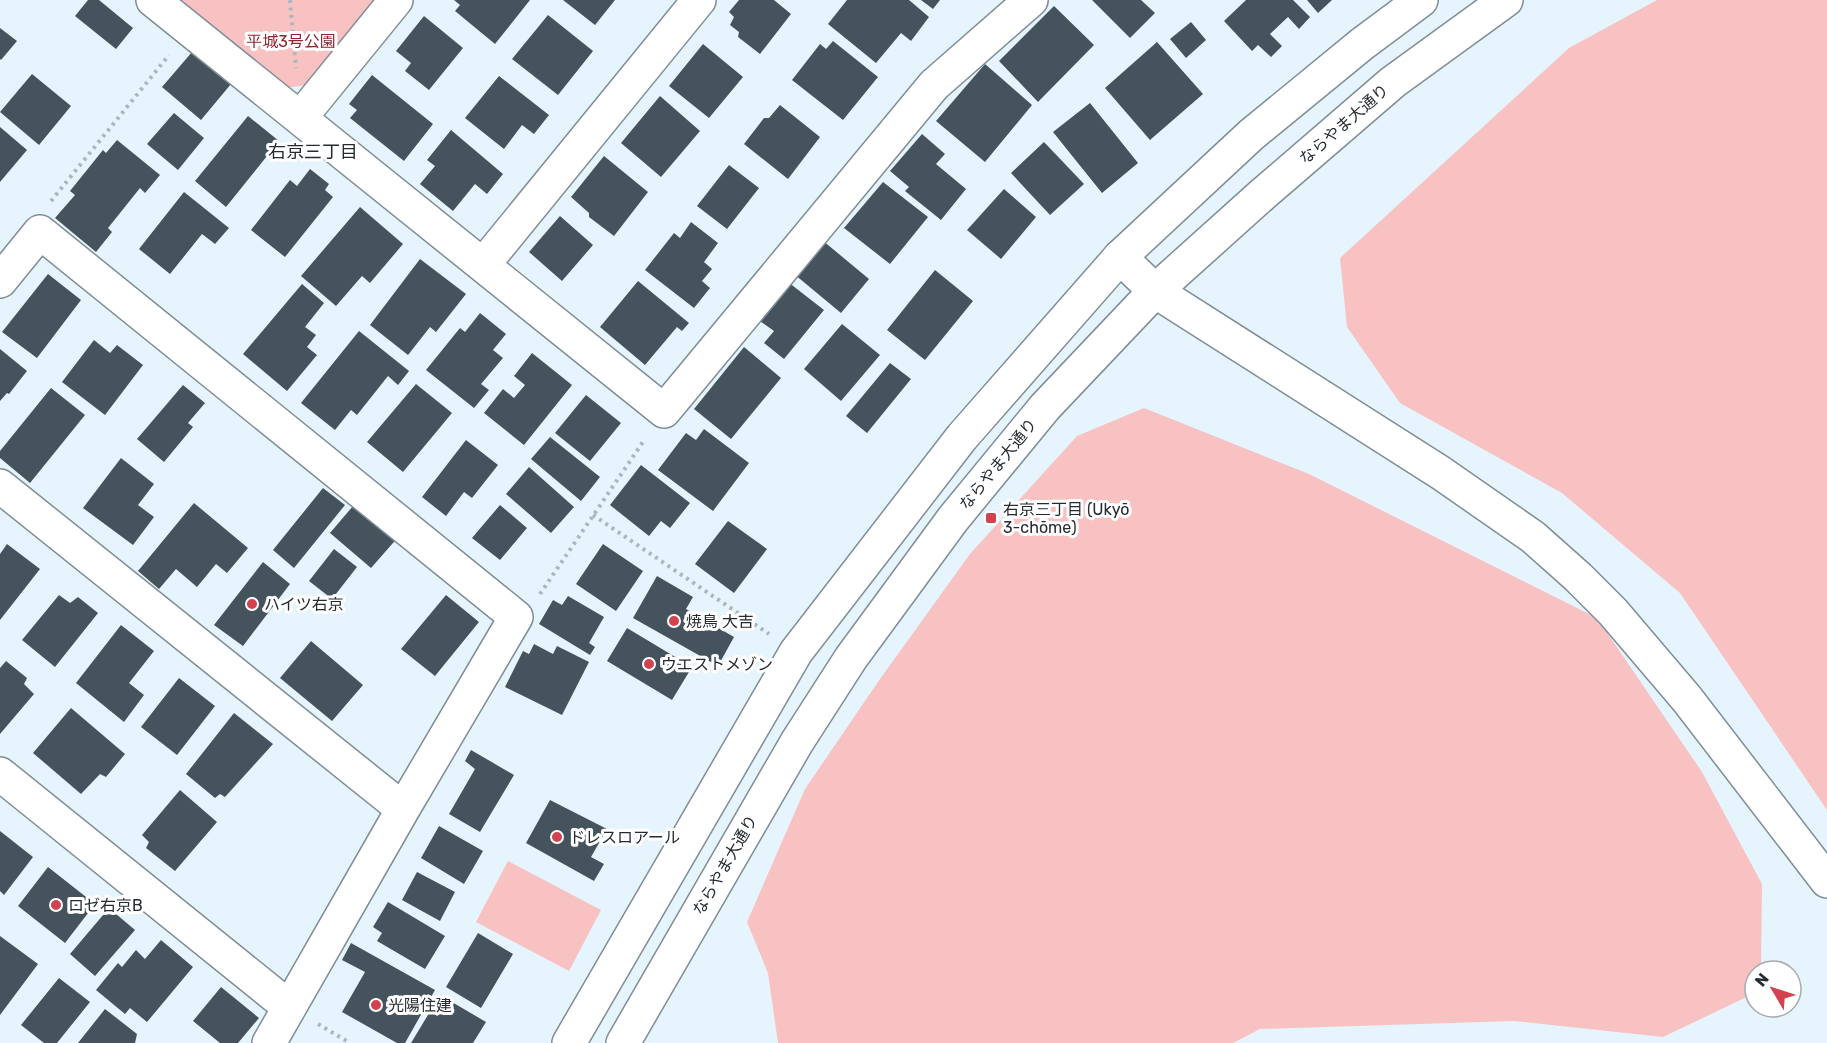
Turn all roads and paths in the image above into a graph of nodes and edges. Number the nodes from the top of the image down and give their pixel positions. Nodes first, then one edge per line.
1 (153, 0) edge
2 (290, 0) edge
3 (396, 0) edge
4 (699, 0) edge
5 (1031, 0) edge
6 (1421, 0) edge
7 (1506, 0) edge
8 (190, 29) junction
9 (300, 118) junction
10 (40, 232) junction
11 (1120, 257) junction
12 (483, 266) junction
13 (0, 281) edge
14 (1155, 291) junction
15 (664, 411) junction
16 (0, 486) edge
17 (593, 514) junction
18 (516, 617) junction
19 (775, 638) dead end
20 (0, 774) edge
21 (403, 809) junction
22 (1827, 881) edge
23 (289, 1007) junction
24 (269, 1043) edge
25 (569, 1043) edge
26 (623, 1043) edge

1 - 8 street
2 - 9 path
3 - 9 street
4 - 12 street
5 - 15 street
6 - 11 street
7 - 14 street, ならやま大通り
8 - 9 street
8 - 10 path
9 - 12 street
10 - 13 street
10 - 18 street
11 - 14 street
11 - 25 street
12 - 15 street
14 - 22 street
14 - 26 street, ならやま大通り
15 - 17 path
16 - 21 street
17 - 18 path
17 - 19 path
18 - 21 street
20 - 23 street
21 - 23 street
23 - 24 street

